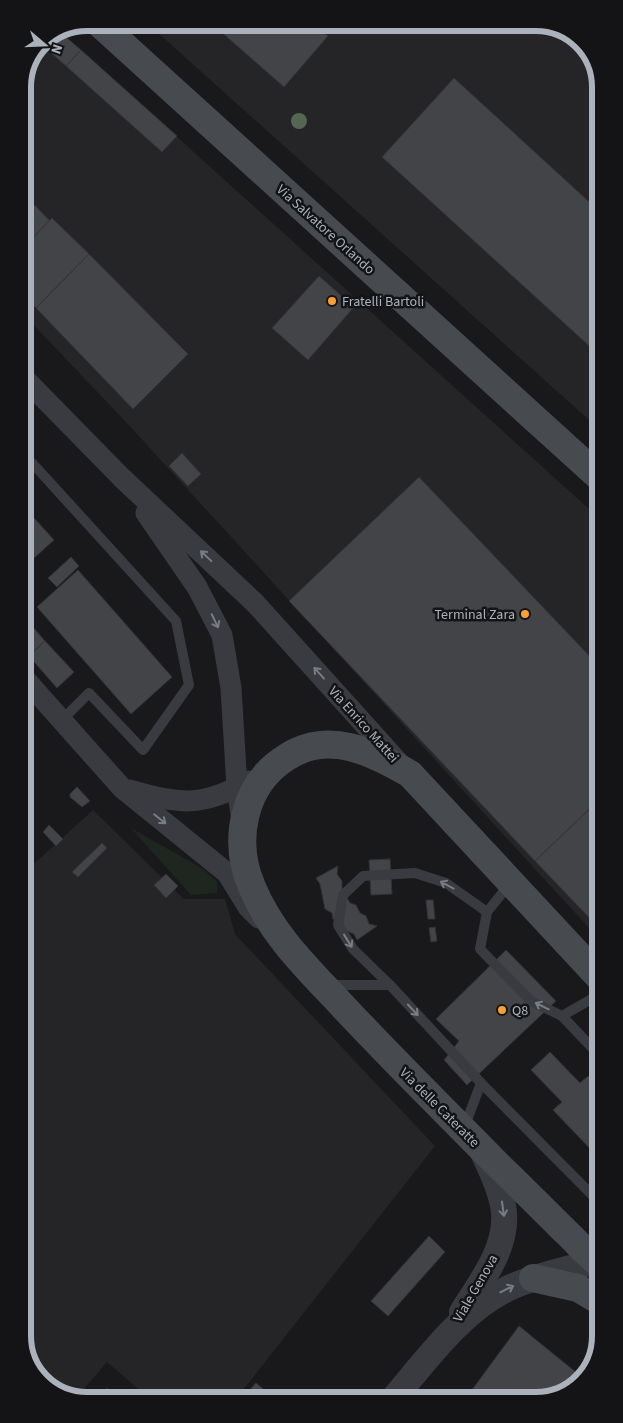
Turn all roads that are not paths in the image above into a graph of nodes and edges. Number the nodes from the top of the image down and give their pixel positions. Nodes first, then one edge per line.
1 (113, 31) edge
2 (31, 385) edge
3 (31, 462) edge
4 (592, 470) edge
5 (122, 478) junction
6 (31, 686) edge
7 (62, 721) junction
8 (276, 764) junction
9 (410, 774) junction
10 (122, 788) junction
11 (237, 788) junction
12 (242, 823) junction
13 (512, 882) junction
14 (487, 912) junction
15 (285, 944) junction
16 (592, 968) edge
17 (323, 985) junction
18 (390, 985) junction
19 (592, 999) edge
20 (562, 1016) junction
21 (592, 1048) edge
22 (481, 1083) junction
23 (472, 1139) junction
24 (592, 1195) edge
25 (592, 1257) edge
26 (592, 1264) edge
27 (533, 1278) junction
28 (592, 1296) edge
29 (442, 1342) junction
30 (399, 1392) edge

1 - 4 main road, Via Salvatore Orlando
2 - 5 street, Via Enrico Mattei
3 - 7 lane
9 -> 5 street, Via Enrico Mattei
5 -> 11 street, Via Enrico Mattei
6 - 7 street, Via delle Cateratte
7 - 10 street, Via delle Cateratte
8 - 9 main road, Via delle Cateratte
8 - 11 street, Via delle Cateratte
8 - 12 main road, Via delle Cateratte
9 - 13 main road, Via Enrico Mattei
10 - 11 street, Via delle Cateratte
10 -> 15 street, Via delle Cateratte
11 - 12 street, Via Enrico Mattei
12 - 15 main road, Via delle Cateratte
13 - 14 lane
13 - 16 main road, Via Enrico Mattei
14 -> 18 lane
20 -> 14 lane
15 - 17 main road, Via delle Cateratte
17 - 18 lane
17 - 23 main road, Via delle Cateratte
18 -> 22 lane
19 - 20 lane
20 - 21 lane
22 - 23 lane
22 - 24 lane
23 - 25 main road, Via delle Cateratte
23 -> 29 street, Viale Genova
26 - 27 street, Viale Genova
27 - 28 main road
29 -> 27 street, Viale Genova
29 - 30 street, Viale Genova

